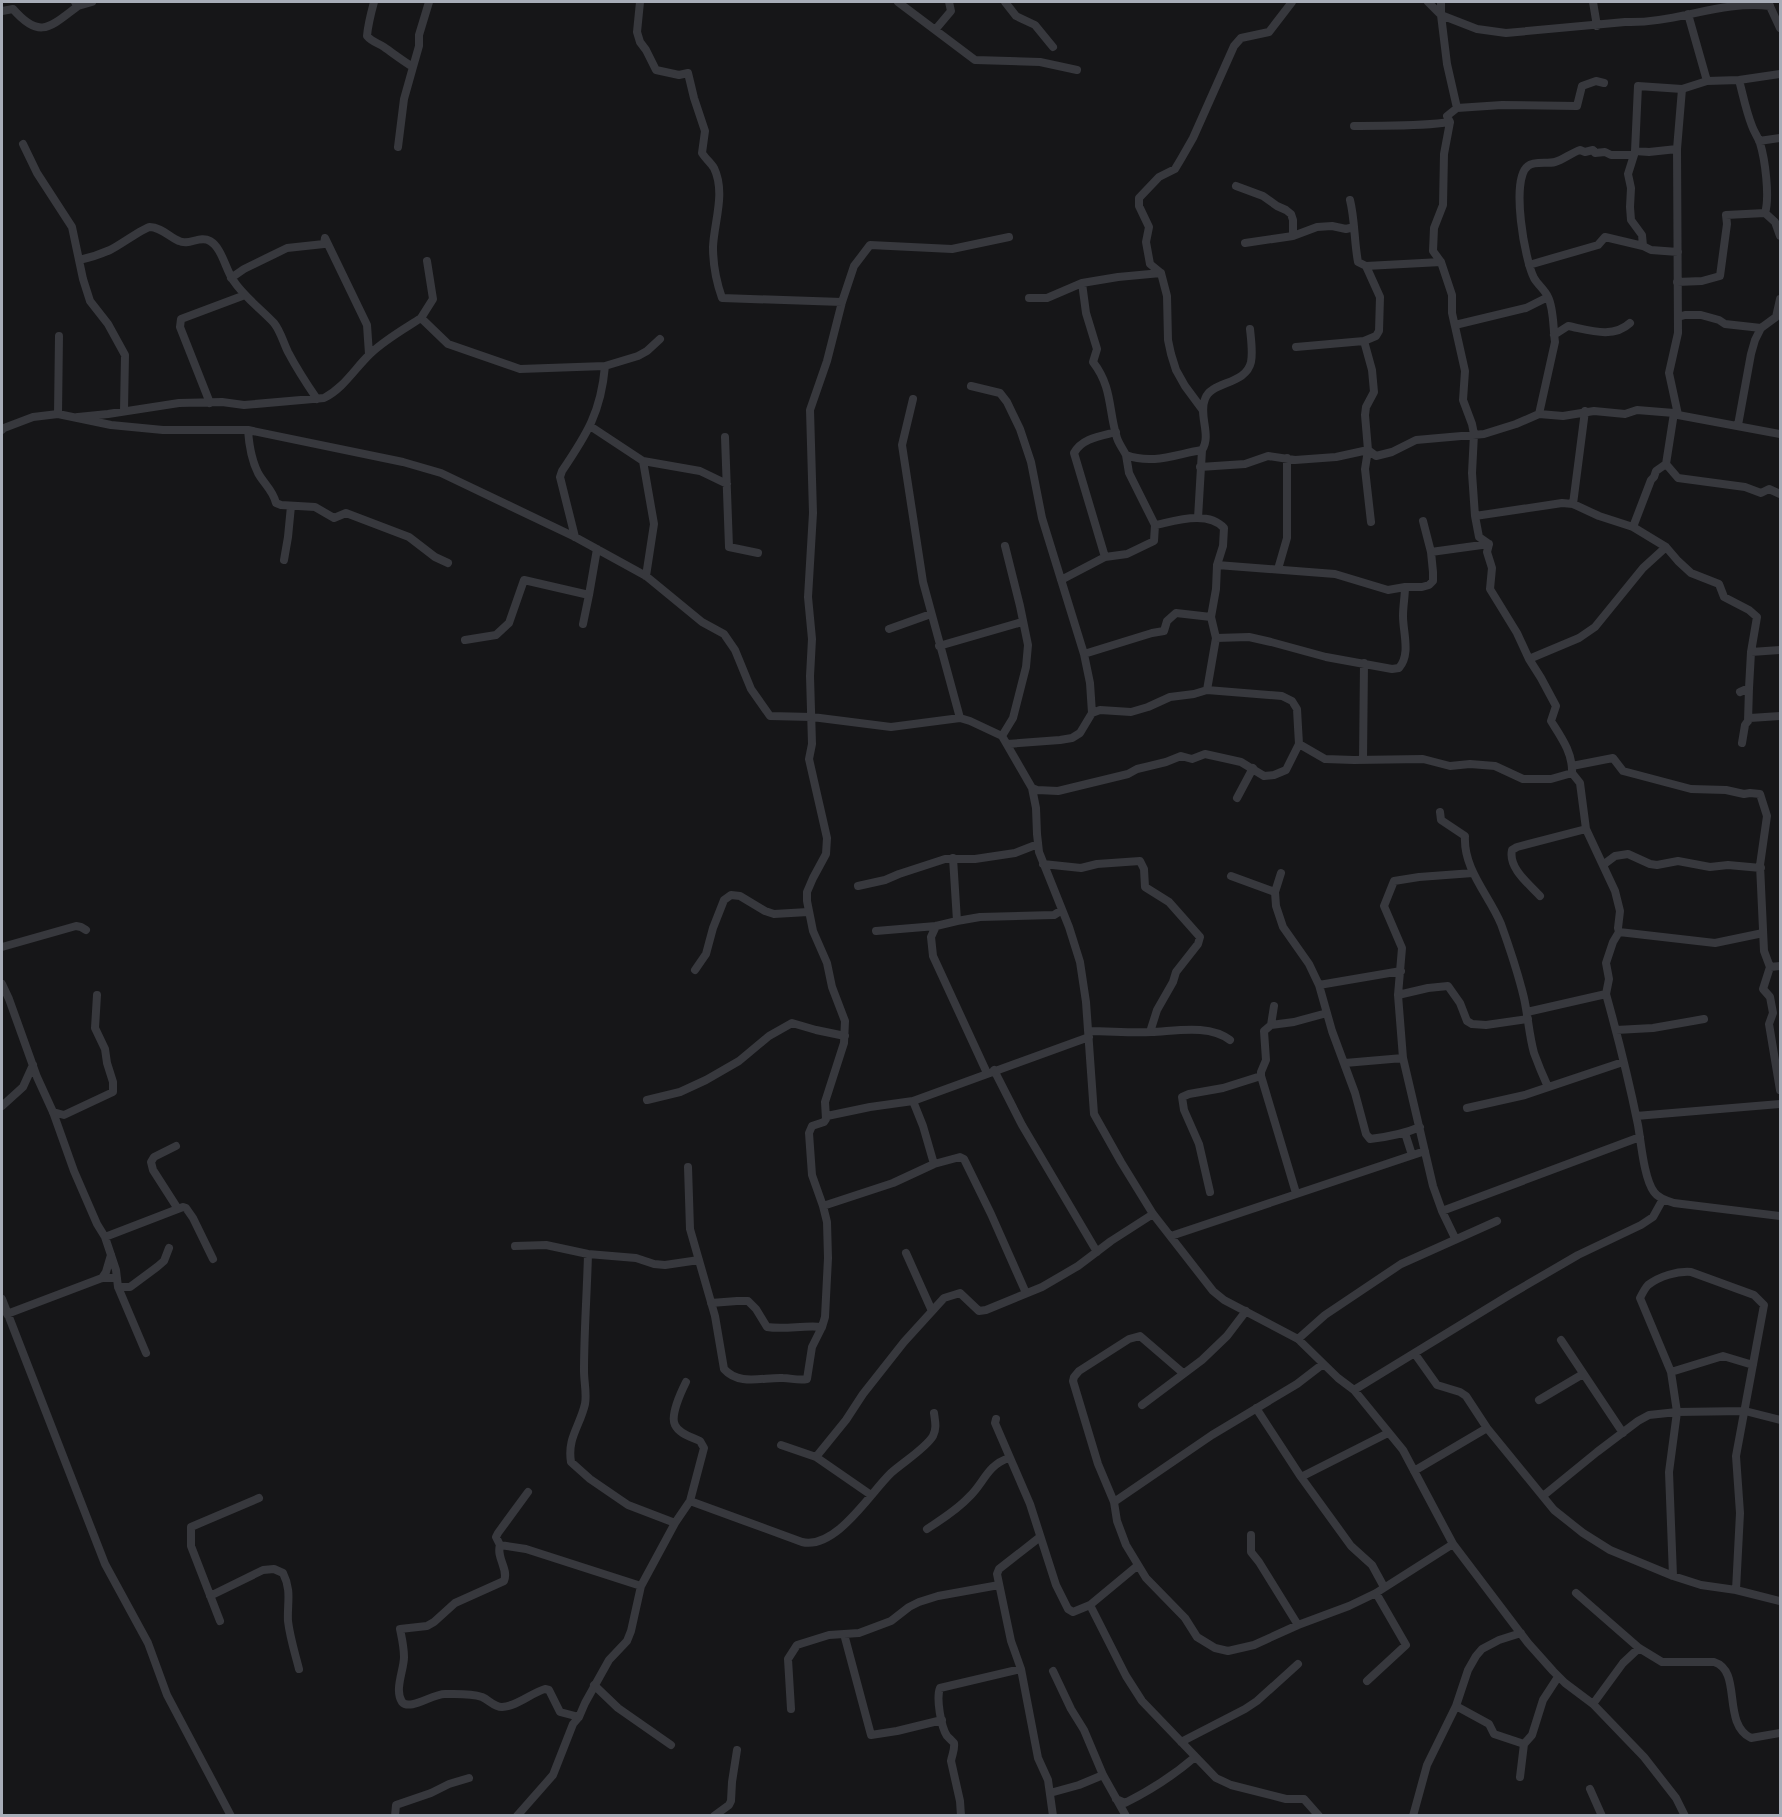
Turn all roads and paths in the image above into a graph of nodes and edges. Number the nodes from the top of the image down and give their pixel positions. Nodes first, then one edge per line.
1 (92, 2) edge
2 (374, 2) edge
3 (429, 2) edge
4 (640, 2) edge
5 (898, 2) edge
6 (949, 2) edge
7 (1005, 2) edge
8 (1292, 2) edge
9 (1428, 2) edge
10 (1441, 2) edge
11 (1593, 2) edge
12 (76, 4) edge
13 (1768, 4) edge
14 (2, 11) edge
15 (1688, 14) junction
16 (1441, 15) junction
17 (1597, 26) junction
18 (1780, 28) edge
19 (935, 30) junction
20 (1053, 47) dead end
21 (413, 67) junction
22 (1077, 70) dead end
23 (1780, 74) edge
24 (1739, 80) junction
25 (1707, 81) junction
26 (1604, 83) dead end
27 (1682, 89) junction
28 (1457, 108) junction
29 (1450, 122) junction
30 (1354, 126) dead end
31 (1780, 138) edge
32 (1759, 141) junction
33 (24, 144) dead end
34 (398, 147) dead end
35 (1677, 149) junction
36 (1634, 153) junction
37 (1236, 186) dead end
38 (1350, 200) dead end
39 (1765, 213) junction
40 (1354, 227) junction
41 (1293, 236) junction
42 (1780, 236) edge
43 (1009, 237) dead end
44 (1245, 243) dead end
45 (1643, 246) junction
46 (1678, 252) junction
47 (79, 260) junction
48 (427, 261) dead end
49 (1441, 262) junction
50 (1529, 265) junction
51 (1366, 266) junction
52 (1161, 273) junction
53 (231, 278) junction
54 (1677, 282) junction
55 (1082, 283) junction
56 (244, 295) junction
57 (1548, 297) junction
58 (1029, 298) dead end
59 (1780, 299) edge
60 (842, 302) junction
61 (1678, 317) junction
62 (421, 318) junction
63 (1630, 323) dead end
64 (1455, 325) junction
65 (1761, 328) junction
66 (1250, 329) dead end
67 (1554, 335) junction
68 (59, 336) dead end
69 (660, 339) dead end
70 (1364, 341) junction
71 (1296, 347) dead end
72 (369, 354) junction
73 (605, 366) junction
74 (971, 386) dead end
75 (317, 399) junction
76 (913, 399) dead end
77 (210, 403) junction
78 (1202, 409) junction
79 (124, 410) junction
80 (1585, 411) junction
81 (1675, 411) junction
82 (58, 414) junction
83 (1539, 414) junction
84 (76, 417) junction
85 (1738, 425) junction
86 (590, 426) junction
87 (2, 430) edge
88 (248, 430) junction
89 (1116, 432) junction
90 (1474, 434) junction
91 (1780, 434) edge
92 (725, 438) dead end
93 (1202, 450) junction
94 (1368, 450) junction
95 (1125, 455) junction
96 (1287, 458) junction
97 (643, 461) junction
98 (1666, 464) junction
99 (1200, 467) junction
100 (727, 484) junction
101 (1780, 494) edge
102 (1573, 504) junction
103 (291, 506) junction
104 (1475, 516) junction
105 (1198, 518) junction
106 (1423, 521) dead end
107 (1371, 522) dead end
108 (1155, 525) junction
109 (1633, 527) junction
110 (575, 537) junction
111 (1489, 544) junction
112 (1005, 546) dead end
113 (1666, 546) junction
114 (597, 549) junction
115 (1431, 552) junction
116 (758, 553) dead end
117 (1105, 557) junction
118 (284, 560) dead end
119 (448, 563) dead end
120 (1217, 564) junction
121 (1278, 569) junction
122 (646, 576) junction
123 (1061, 580) junction
124 (1405, 586) junction
125 (589, 595) junction
126 (931, 614) junction
127 (1210, 617) junction
128 (1022, 622) junction
129 (583, 624) dead end
130 (889, 629) dead end
131 (1216, 638) junction
132 (465, 640) dead end
133 (939, 646) junction
134 (1780, 650) edge
135 (1751, 652) junction
136 (1084, 654) junction
137 (1529, 659) junction
138 (1364, 663) junction
139 (1749, 688) junction
140 (1206, 690) junction
141 (1740, 692) dead end
142 (1092, 713) junction
143 (1780, 716) edge
144 (812, 717) junction
145 (960, 718) junction
146 (1748, 721) junction
147 (1004, 740) junction
148 (1742, 743) dead end
149 (1299, 744) junction
150 (1363, 760) junction
151 (1253, 768) junction
152 (1572, 770) junction
153 (1032, 788) junction
154 (1237, 798) dead end
155 (1440, 813) dead end
156 (1586, 829) junction
157 (1038, 844) junction
158 (953, 858) junction
159 (1043, 864) junction
160 (1603, 865) junction
161 (1761, 868) junction
162 (1281, 873) dead end
163 (1473, 873) junction
164 (1231, 876) dead end
165 (858, 886) dead end
166 (1275, 892) junction
167 (1540, 896) dead end
168 (1062, 910) junction
169 (808, 912) junction
170 (957, 921) junction
171 (936, 926) junction
172 (86, 930) dead end
173 (876, 931) dead end
174 (1619, 932) junction
175 (1763, 933) junction
176 (2, 947) edge
177 (1780, 966) edge
178 (1770, 967) junction
179 (695, 970) dead end
180 (1401, 971) junction
181 (2, 984) edge
182 (1319, 985) junction
183 (1606, 994) junction
184 (97, 995) dead end
185 (1398, 995) junction
186 (1274, 1006) dead end
187 (1327, 1013) junction
188 (1528, 1016) junction
189 (1704, 1019) dead end
190 (1270, 1025) junction
191 (1616, 1030) junction
192 (1150, 1032) junction
193 (1089, 1034) junction
194 (844, 1036) junction
195 (1230, 1040) dead end
196 (1403, 1058) junction
197 (1623, 1062) junction
198 (1345, 1063) junction
199 (33, 1065) junction
200 (990, 1072) junction
201 (1261, 1077) junction
202 (23, 1087) junction
203 (40, 1087) junction
204 (1548, 1087) junction
205 (1780, 1090) edge
206 (647, 1100) dead end
207 (913, 1101) junction
208 (1780, 1104) edge
209 (2, 1106) edge
210 (1467, 1108) dead end
211 (53, 1112) junction
212 (64, 1115) junction
213 (827, 1116) junction
214 (1636, 1116) junction
215 (59, 1127) junction
216 (1420, 1127) junction
217 (1405, 1133) junction
218 (1640, 1137) junction
219 (176, 1146) dead end
220 (1425, 1151) junction
221 (1412, 1155) junction
222 (934, 1164) junction
223 (688, 1167) dead end
224 (1210, 1191) dead end
225 (1296, 1193) junction
226 (1663, 1199) junction
227 (823, 1206) junction
228 (178, 1209) junction
229 (1442, 1211) junction
230 (1153, 1214) junction
231 (1780, 1216) edge
232 (1497, 1221) dead end
233 (1171, 1236) junction
234 (105, 1237) junction
235 (1455, 1238) junction
236 (514, 1246) dead end
237 (169, 1248) dead end
238 (1097, 1252) junction
239 (906, 1253) dead end
240 (111, 1254) junction
241 (588, 1254) junction
242 (213, 1259) dead end
243 (699, 1260) junction
244 (102, 1278) junction
245 (117, 1283) junction
246 (1026, 1293) junction
247 (2, 1299) edge
248 (711, 1303) junction
249 (932, 1311) junction
250 (1246, 1311) junction
251 (7, 1314) junction
252 (822, 1328) junction
253 (1299, 1339) junction
254 (1561, 1340) dead end
255 (146, 1353) dead end
256 (1414, 1354) junction
257 (1323, 1364) junction
258 (1753, 1365) junction
259 (1671, 1372) junction
260 (1183, 1373) junction
261 (1583, 1374) junction
262 (686, 1382) dead end
263 (1354, 1390) junction
264 (1539, 1400) dead end
265 (1142, 1405) dead end
266 (1256, 1408) junction
267 (1745, 1411) junction
268 (1677, 1412) junction
269 (934, 1413) dead end
270 (996, 1419) dead end
271 (1780, 1420) edge
272 (1487, 1428) junction
273 (1388, 1433) junction
274 (1623, 1433) junction
275 (781, 1445) dead end
276 (816, 1457) junction
277 (1009, 1458) junction
278 (1414, 1471) junction
279 (1301, 1477) junction
280 (528, 1492) dead end
281 (872, 1495) junction
282 (1543, 1496) junction
283 (260, 1498) dead end
284 (690, 1501) junction
285 (1114, 1502) junction
286 (675, 1523) junction
287 (927, 1529) dead end
288 (1251, 1535) dead end
289 (1040, 1537) junction
290 (1453, 1544) junction
291 (500, 1545) junction
292 (1137, 1566) junction
293 (1673, 1576) junction
294 (999, 1585) junction
295 (641, 1586) junction
296 (1384, 1587) junction
297 (1736, 1590) junction
298 (1376, 1593) junction
299 (1576, 1593) dead end
300 (210, 1596) junction
301 (1780, 1601) edge
302 (1090, 1605) junction
303 (220, 1621) dead end
304 (1298, 1625) junction
305 (1521, 1633) junction
306 (844, 1634) junction
307 (1639, 1648) junction
308 (1298, 1664) dead end
309 (299, 1669) dead end
310 (1021, 1669) junction
311 (1053, 1671) dead end
312 (1558, 1677) junction
313 (1367, 1682) dead end
314 (594, 1685) junction
315 (1593, 1704) junction
316 (1456, 1706) junction
317 (791, 1709) dead end
318 (579, 1717) junction
319 (942, 1720) junction
320 (1780, 1734) edge
321 (1181, 1742) junction
322 (1524, 1744) junction
323 (671, 1745) dead end
324 (737, 1750) dead end
325 (1195, 1757) junction
326 (1103, 1775) junction
327 (1520, 1777) dead end
328 (469, 1778) dead end
329 (1590, 1789) dead end
330 (1050, 1792) junction
331 (1116, 1799) junction
332 (1125, 1803) junction
333 (231, 1815) edge
334 (395, 1815) edge
335 (517, 1815) edge
336 (714, 1815) edge
337 (961, 1815) edge
338 (1053, 1815) edge
339 (1126, 1815) edge
340 (1319, 1815) edge
341 (1413, 1815) edge
342 (1602, 1815) edge
343 (1685, 1815) edge

1 - 12 street
2 - 21 street
3 - 21 street
4 - 60 street
5 - 19 street
6 - 19 street
7 - 20 street
8 - 52 street
9 - 16 street
10 - 16 street
11 - 17 street
12 - 14 street
13 - 15 street
13 - 18 street
15 - 17 street
15 - 25 street
16 - 17 street
16 - 28 street
19 - 22 street
21 - 34 street
23 - 24 street
24 - 25 street
24 - 32 street
25 - 27 street
26 - 28 street
27 - 35 street
27 - 36 street
28 - 29 street
29 - 30 street
29 - 49 street
31 - 32 street
32 - 39 street
33 - 47 street
35 - 36 street
35 - 46 street
36 - 45 street
36 - 50 street
37 - 41 street
38 - 40 street
39 - 42 street
39 - 54 street
40 - 41 street
40 - 51 street
41 - 44 street
43 - 60 street
45 - 46 street
45 - 50 street
46 - 54 street
47 - 53 street
47 - 79 street
48 - 62 street
49 - 51 street
49 - 64 street
50 - 57 street
51 - 70 street
52 - 55 street
52 - 78 street
53 - 56 street
53 - 72 street
54 - 61 street
55 - 58 street
55 - 89 street
56 - 75 street
56 - 77 street
57 - 64 street
57 - 67 street
59 - 65 street
60 - 144 street
61 - 65 street
61 - 81 street
62 - 72 street
62 - 73 street
63 - 67 street
64 - 90 street
65 - 85 street
66 - 78 street
67 - 83 street
68 - 82 street
69 - 73 street
70 - 71 street
70 - 94 street
72 - 75 street
73 - 86 street
74 - 123 street
75 - 77 street
76 - 126 street
77 - 79 street
78 - 93 street
79 - 84 street
80 - 81 street
80 - 83 street
80 - 102 street
81 - 85 street
81 - 98 street
82 - 84 street
82 - 87 street
83 - 90 street
84 - 88 street
85 - 91 street
86 - 97 street
86 - 110 street
88 - 103 street
88 - 110 street
89 - 95 street
89 - 117 street
90 - 94 street
90 - 104 street
92 - 100 street
93 - 95 street
93 - 99 street
94 - 96 street
94 - 107 street
95 - 108 street
96 - 99 street
96 - 121 street
97 - 100 street
97 - 122 street
98 - 101 street
98 - 109 street
99 - 105 street
100 - 116 street
102 - 104 street
102 - 109 street
103 - 118 street
103 - 119 street
104 - 111 street
105 - 108 street
105 - 120 street
106 - 115 street
108 - 117 street
109 - 113 street
110 - 114 street
111 - 115 street
111 - 137 street
112 - 128 street
113 - 135 street
113 - 137 street
114 - 122 street
114 - 125 street
115 - 124 street
117 - 123 street
120 - 121 street
120 - 127 street
121 - 124 street
122 - 144 street
123 - 136 street
124 - 138 street
125 - 129 street
125 - 132 street
126 - 130 street
126 - 133 street
127 - 131 street
127 - 136 street
128 - 133 street
128 - 147 street
131 - 138 street
131 - 140 street
133 - 145 street
134 - 135 street
135 - 139 street
136 - 142 street
137 - 152 street
138 - 150 street
139 - 141 street
139 - 146 street
140 - 142 street
140 - 149 street
142 - 147 street
143 - 146 street
144 - 145 street
144 - 169 street
145 - 147 street
146 - 148 street
147 - 153 street
149 - 150 street
149 - 151 street
150 - 152 street
151 - 153 street
151 - 154 street
152 - 156 street
152 - 161 street
153 - 157 street
155 - 163 street
156 - 160 street
156 - 167 street
157 - 158 street
157 - 159 street
158 - 165 street
158 - 170 street
159 - 168 street
159 - 192 street
160 - 161 street
160 - 174 street
161 - 175 street
162 - 166 street
163 - 180 street
163 - 188 street
164 - 166 street
166 - 182 street
168 - 170 street
168 - 193 street
169 - 179 street
169 - 194 street
170 - 171 street
171 - 173 street
171 - 200 street
172 - 176 street
174 - 175 street
174 - 183 street
175 - 178 street
177 - 178 street
178 - 205 street
180 - 182 street
180 - 185 street
181 - 199 street
182 - 187 street
183 - 188 street
183 - 191 street
184 - 212 street
185 - 188 street
185 - 196 street
186 - 190 street
187 - 190 street
187 - 198 street
188 - 204 street
189 - 191 street
190 - 201 street
191 - 197 street
192 - 193 street
192 - 195 street
193 - 200 street
193 - 230 street
194 - 206 street
194 - 213 street
196 - 198 street
196 - 216 street
197 - 204 street
197 - 214 street
198 - 217 street
199 - 202 street
199 - 203 street
200 - 207 street
200 - 238 street
201 - 224 street
201 - 225 street
202 - 203 street
202 - 209 street
203 - 211 street
204 - 210 street
207 - 213 street
207 - 222 street
208 - 214 street
211 - 212 street
211 - 215 street
212 - 215 street
213 - 227 street
214 - 218 street
215 - 234 street
216 - 217 street
216 - 220 street
217 - 221 street
218 - 226 street
218 - 229 street
219 - 228 street
220 - 221 street
220 - 229 street
221 - 225 street
222 - 227 street
222 - 246 street
223 - 243 street
225 - 233 street
226 - 231 street
226 - 256 street
227 - 252 street
228 - 234 street
228 - 242 street
229 - 235 street
230 - 233 street
230 - 238 street
232 - 235 street
233 - 250 street
234 - 240 street
235 - 253 street
236 - 241 street
237 - 245 street
238 - 246 street
239 - 249 street
240 - 244 street
240 - 245 street
241 - 243 street
241 - 286 street
243 - 248 street
244 - 245 street
244 - 251 street
245 - 255 street
246 - 249 street
247 - 251 street
248 - 252 street
248 - 252 street
249 - 276 street
250 - 253 street
250 - 260 street
251 - 333 street
253 - 257 street
254 - 261 street
256 - 263 street
256 - 272 street
257 - 263 street
257 - 266 street
258 - 259 street
258 - 259 street
258 - 267 street
259 - 268 street
260 - 265 street
260 - 285 street
261 - 264 street
261 - 274 street
262 - 284 street
263 - 273 street
266 - 279 street
266 - 285 street
267 - 268 street
267 - 271 street
267 - 297 street
268 - 274 street
268 - 293 street
269 - 281 street
270 - 277 street
272 - 278 street
272 - 282 street
273 - 278 street
273 - 279 street
274 - 282 street
275 - 276 street
276 - 281 street
277 - 287 street
277 - 289 street
278 - 290 street
279 - 296 street
280 - 291 street
281 - 284 street
282 - 293 street
283 - 300 street
284 - 286 street
285 - 292 street
286 - 295 street
288 - 304 street
289 - 294 street
289 - 302 street
290 - 296 street
290 - 305 street
291 - 295 street
291 - 318 street
292 - 302 street
292 - 304 street
293 - 297 street
294 - 306 street
294 - 310 street
295 - 314 street
296 - 298 street
297 - 301 street
298 - 304 street
298 - 313 street
299 - 307 street
300 - 303 street
300 - 309 street
302 - 321 street
305 - 312 street
305 - 316 street
306 - 317 street
306 - 319 street
307 - 315 street
307 - 320 street
308 - 321 street
310 - 319 street
310 - 330 street
311 - 326 street
312 - 315 street
312 - 322 street
314 - 318 street
314 - 323 street
315 - 343 street
316 - 322 street
316 - 341 street
318 - 335 street
319 - 337 street
321 - 325 street
322 - 327 street
324 - 336 street
325 - 332 street
325 - 340 street
326 - 330 street
326 - 331 street
328 - 334 street
329 - 342 street
330 - 338 street
331 - 332 street
331 - 339 street
332 - 339 street

